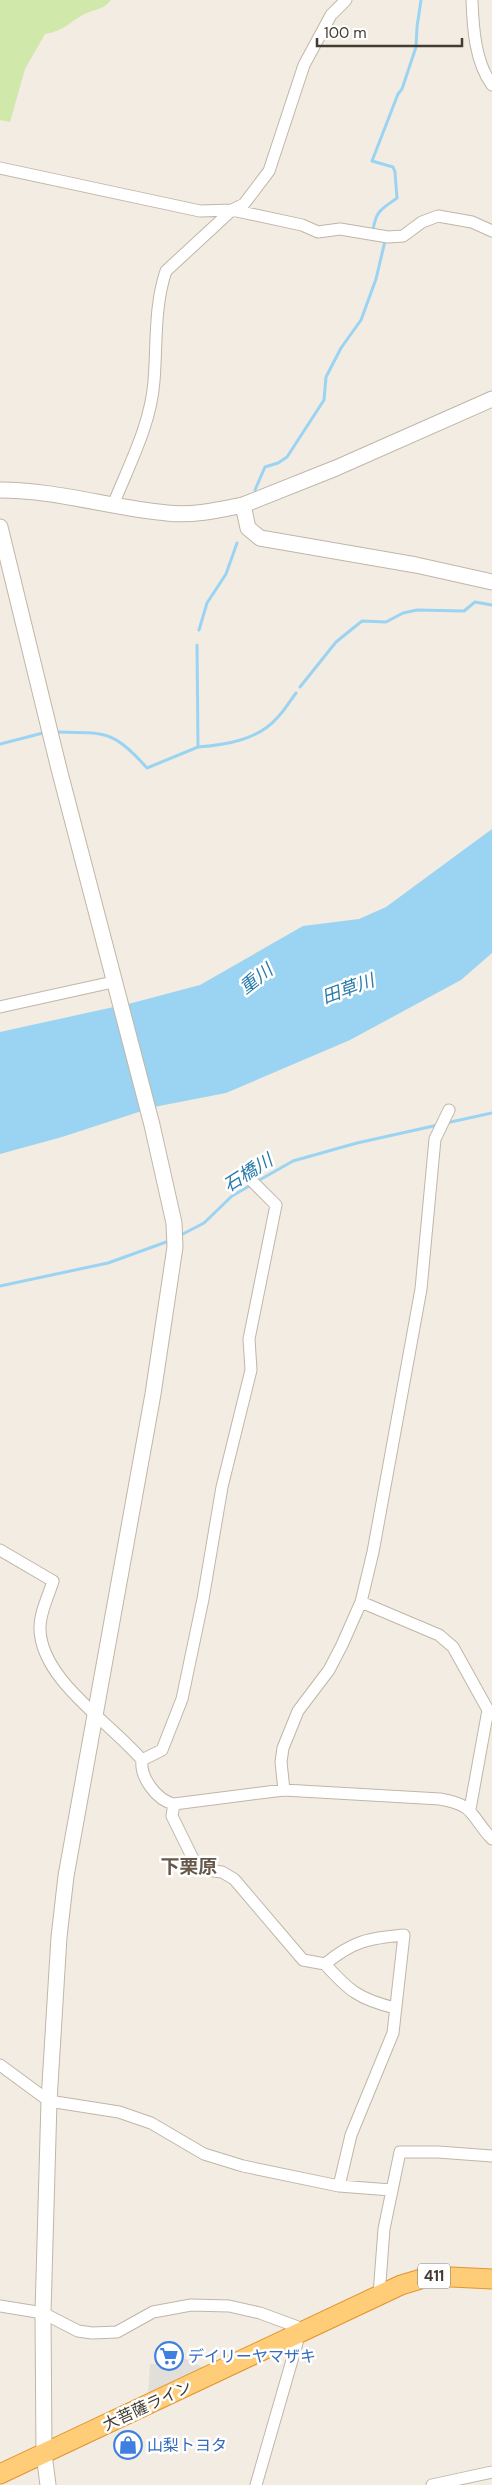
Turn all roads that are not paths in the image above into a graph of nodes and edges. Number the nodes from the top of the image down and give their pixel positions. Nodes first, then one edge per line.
1 (346, 0) edge
2 (472, 0) edge
3 (492, 85) edge
4 (0, 168) edge
5 (232, 210) junction
6 (492, 231) edge
7 (492, 399) edge
8 (0, 490) edge
9 (113, 505) junction
10 (243, 505) junction
11 (0, 527) edge
12 (492, 582) edge
13 (113, 982) junction
14 (0, 1007) edge
15 (449, 1110) dead end
16 (247, 1175) dead end
17 (0, 1550) edge
18 (361, 1602) junction
19 (490, 1711) edge
20 (96, 1716) junction
21 (142, 1760) junction
22 (284, 1790) junction
23 (174, 1804) junction
24 (470, 1809) junction
25 (492, 1840) edge
26 (326, 1964) junction
27 (394, 2008) junction
28 (0, 2065) edge
29 (49, 2101) junction
30 (492, 2156) edge
31 (339, 2186) junction
32 (391, 2190) junction
33 (492, 2279) edge
34 (379, 2295) junction
35 (0, 2306) edge
36 (43, 2313) junction
37 (301, 2332) junction
38 (44, 2454) junction
39 (492, 2472) edge
40 (0, 2474) edge
41 (48, 2485) edge
42 (256, 2485) edge
43 (432, 2485) edge

1 - 5 street
2 - 3 street
4 - 5 street
5 - 6 street
5 - 9 street
7 - 10 street
8 - 9 street
9 - 10 street
10 - 12 street
11 - 13 street
13 - 14 street
13 - 20 street
15 - 18 street
16 - 21 street
17 - 20 street
18 - 19 street
18 - 22 street
19 - 24 street
20 - 21 street
20 - 29 street
21 - 23 street
22 - 23 street
22 - 24 street
23 - 26 street
24 - 25 street
26 - 27 street
26 - 27 street
27 - 31 street
28 - 29 street
29 - 31 street
29 - 36 street
30 - 32 street
31 - 32 street
32 - 34 street
33 - 34 highway, 大菩薩ライン / 411
34 - 37 highway, 大菩薩ライン / 411
35 - 36 street
36 - 37 street
36 - 38 street
37 - 38 highway, 大菩薩ライン / 411
37 - 42 street
38 - 40 highway, 大菩薩ライン / 411
38 - 41 street
39 - 43 street

